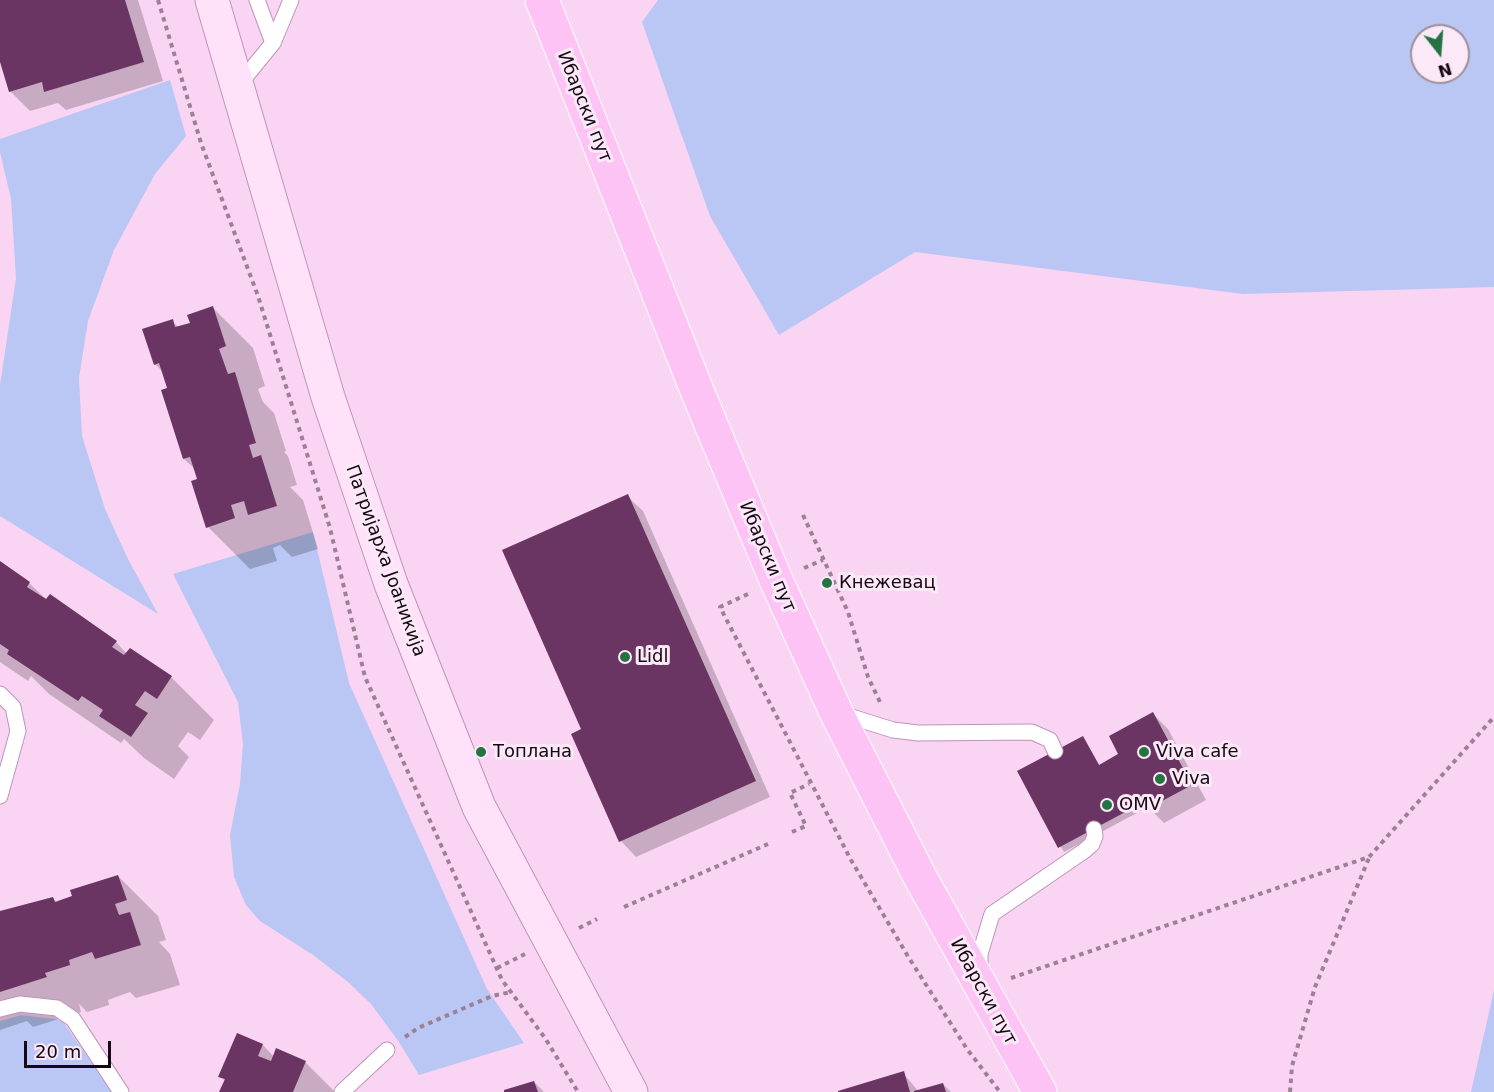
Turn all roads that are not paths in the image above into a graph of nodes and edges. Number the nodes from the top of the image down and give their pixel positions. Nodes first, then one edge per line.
1 (212, 0) edge
2 (257, 0) edge
3 (291, 0) edge
4 (542, 0) edge
5 (563, 0) edge
6 (273, 43) junction
7 (572, 77) junction
8 (237, 87) junction
9 (0, 694) edge
10 (836, 712) junction
11 (1055, 751) dead end
12 (0, 796) edge
13 (1094, 829) dead end
14 (981, 988) junction
15 (0, 1010) edge
16 (387, 1050) road end
17 (122, 1092) edge
18 (342, 1092) edge
19 (631, 1092) edge
20 (1040, 1092) edge

1 - 8 main road, Патријарха Јоаникија
2 - 6 lane
3 - 6 lane
4 - 7 main road, Ибарски пут
5 - 7 main road
6 - 8 lane
7 - 10 main road, Ибарски пут
8 - 19 main road, Патријарха Јоаникија
9 - 12 lane
10 - 11 lane
10 - 14 main road, Ибарски пут
13 - 14 lane
14 - 20 main road, Ибарски пут
15 - 17 lane
16 - 18 lane

